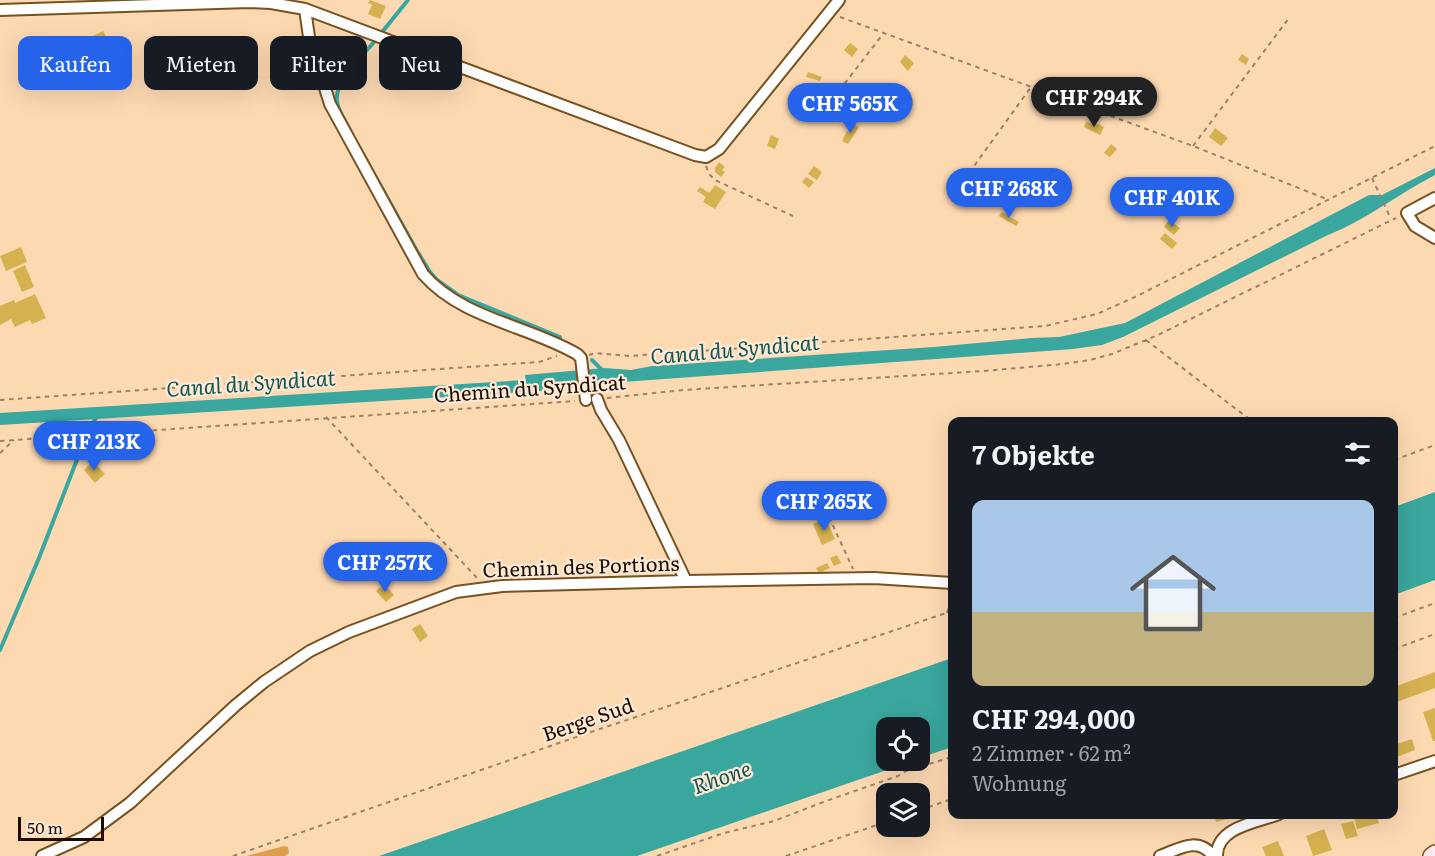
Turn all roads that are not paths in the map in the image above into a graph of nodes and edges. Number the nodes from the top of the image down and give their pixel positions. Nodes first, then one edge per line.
1 (839, 0) edge
2 (305, 9) junction
3 (0, 10) edge
4 (1435, 198) edge
5 (1435, 238) edge
6 (686, 581) junction
7 (948, 583) edge
8 (1435, 761) edge
9 (1398, 774) edge
10 (1266, 819) edge
11 (1435, 853) edge
12 (42, 856) edge
13 (1160, 856) edge
14 (1215, 856) edge
15 (1431, 856) edge

1 - 2 street
2 - 3 street
2 - 6 street
4 - 5 street
6 - 7 street, Chemin des Portions
6 - 12 street, Chemin des Portions
8 - 9 street
10 - 14 street
11 - 15 main road
13 - 14 street

